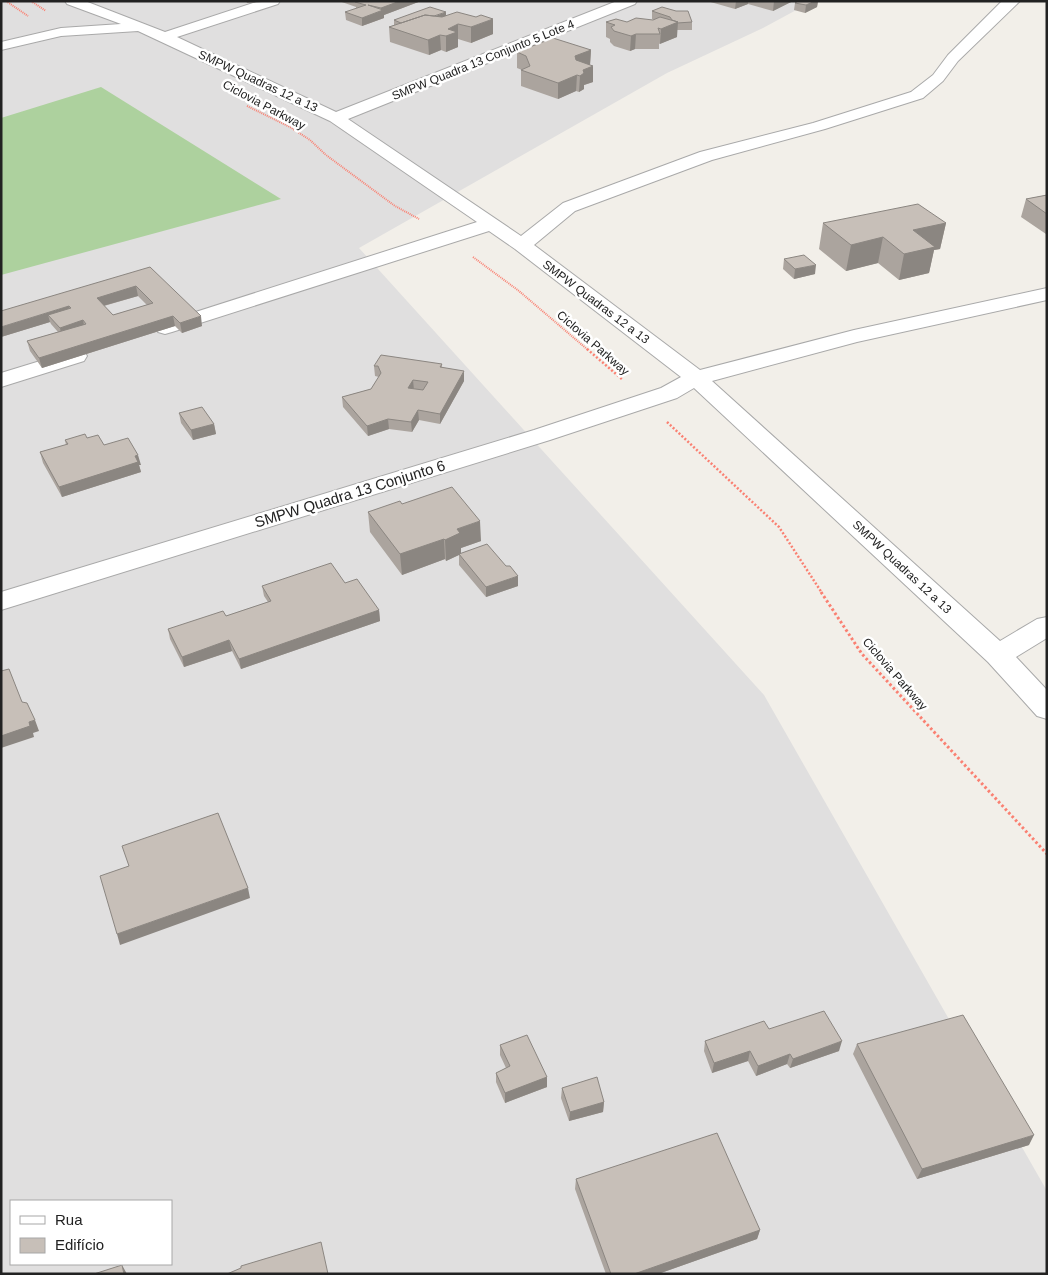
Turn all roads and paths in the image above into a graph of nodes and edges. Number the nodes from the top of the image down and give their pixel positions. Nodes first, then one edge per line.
1 (6, 1) edge
2 (72, 1) edge
3 (273, 1) edge
4 (630, 1) edge
5 (1013, 1) edge
6 (91, 8) junction
7 (141, 28) junction
8 (61, 32) junction
9 (164, 37) junction
10 (1, 46) edge
11 (241, 103) dead end
12 (336, 118) junction
13 (490, 224) junction
14 (448, 239) junction
15 (522, 245) junction
16 (1047, 294) edge
17 (144, 335) edge
18 (96, 350) edge
19 (696, 378) junction
20 (1, 380) edge
21 (646, 401) junction
22 (1, 601) edge
23 (1047, 626) edge
24 (998, 656) junction
25 (1047, 709) edge
26 (1047, 854) edge

1 - 8 path
2 - 6 street, SMPW Quadras 12 a 13
3 - 9 street
4 - 12 street, SMPW Quadra 13 Conjunto 5 Lote 4
5 - 15 street
6 - 7 street, SMPW Quadras 12 a 13
6 - 8 street
7 - 8 street
7 - 9 street, SMPW Quadras 12 a 13
8 - 10 street
9 - 12 street, SMPW Quadras 12 a 13
11 - 14 path, Ciclovia Parkway
12 - 13 street, SMPW Quadras 12 a 13
13 - 14 street
13 - 15 street, SMPW Quadras 12 a 13
14 - 17 street
14 - 21 path, Ciclovia Parkway
15 - 19 street, SMPW Quadras 12 a 13
16 - 19 street, SMPW Quadra 13 Conjunto 6
18 - 20 street
19 - 21 street, SMPW Quadra 13 Conjunto 6
19 - 24 street, SMPW Quadras 12 a 13
21 - 22 street, SMPW Quadra 13 Conjunto 6
21 - 26 path, Ciclovia Parkway
23 - 24 street
24 - 25 street, SMPW Quadras 12 a 13

